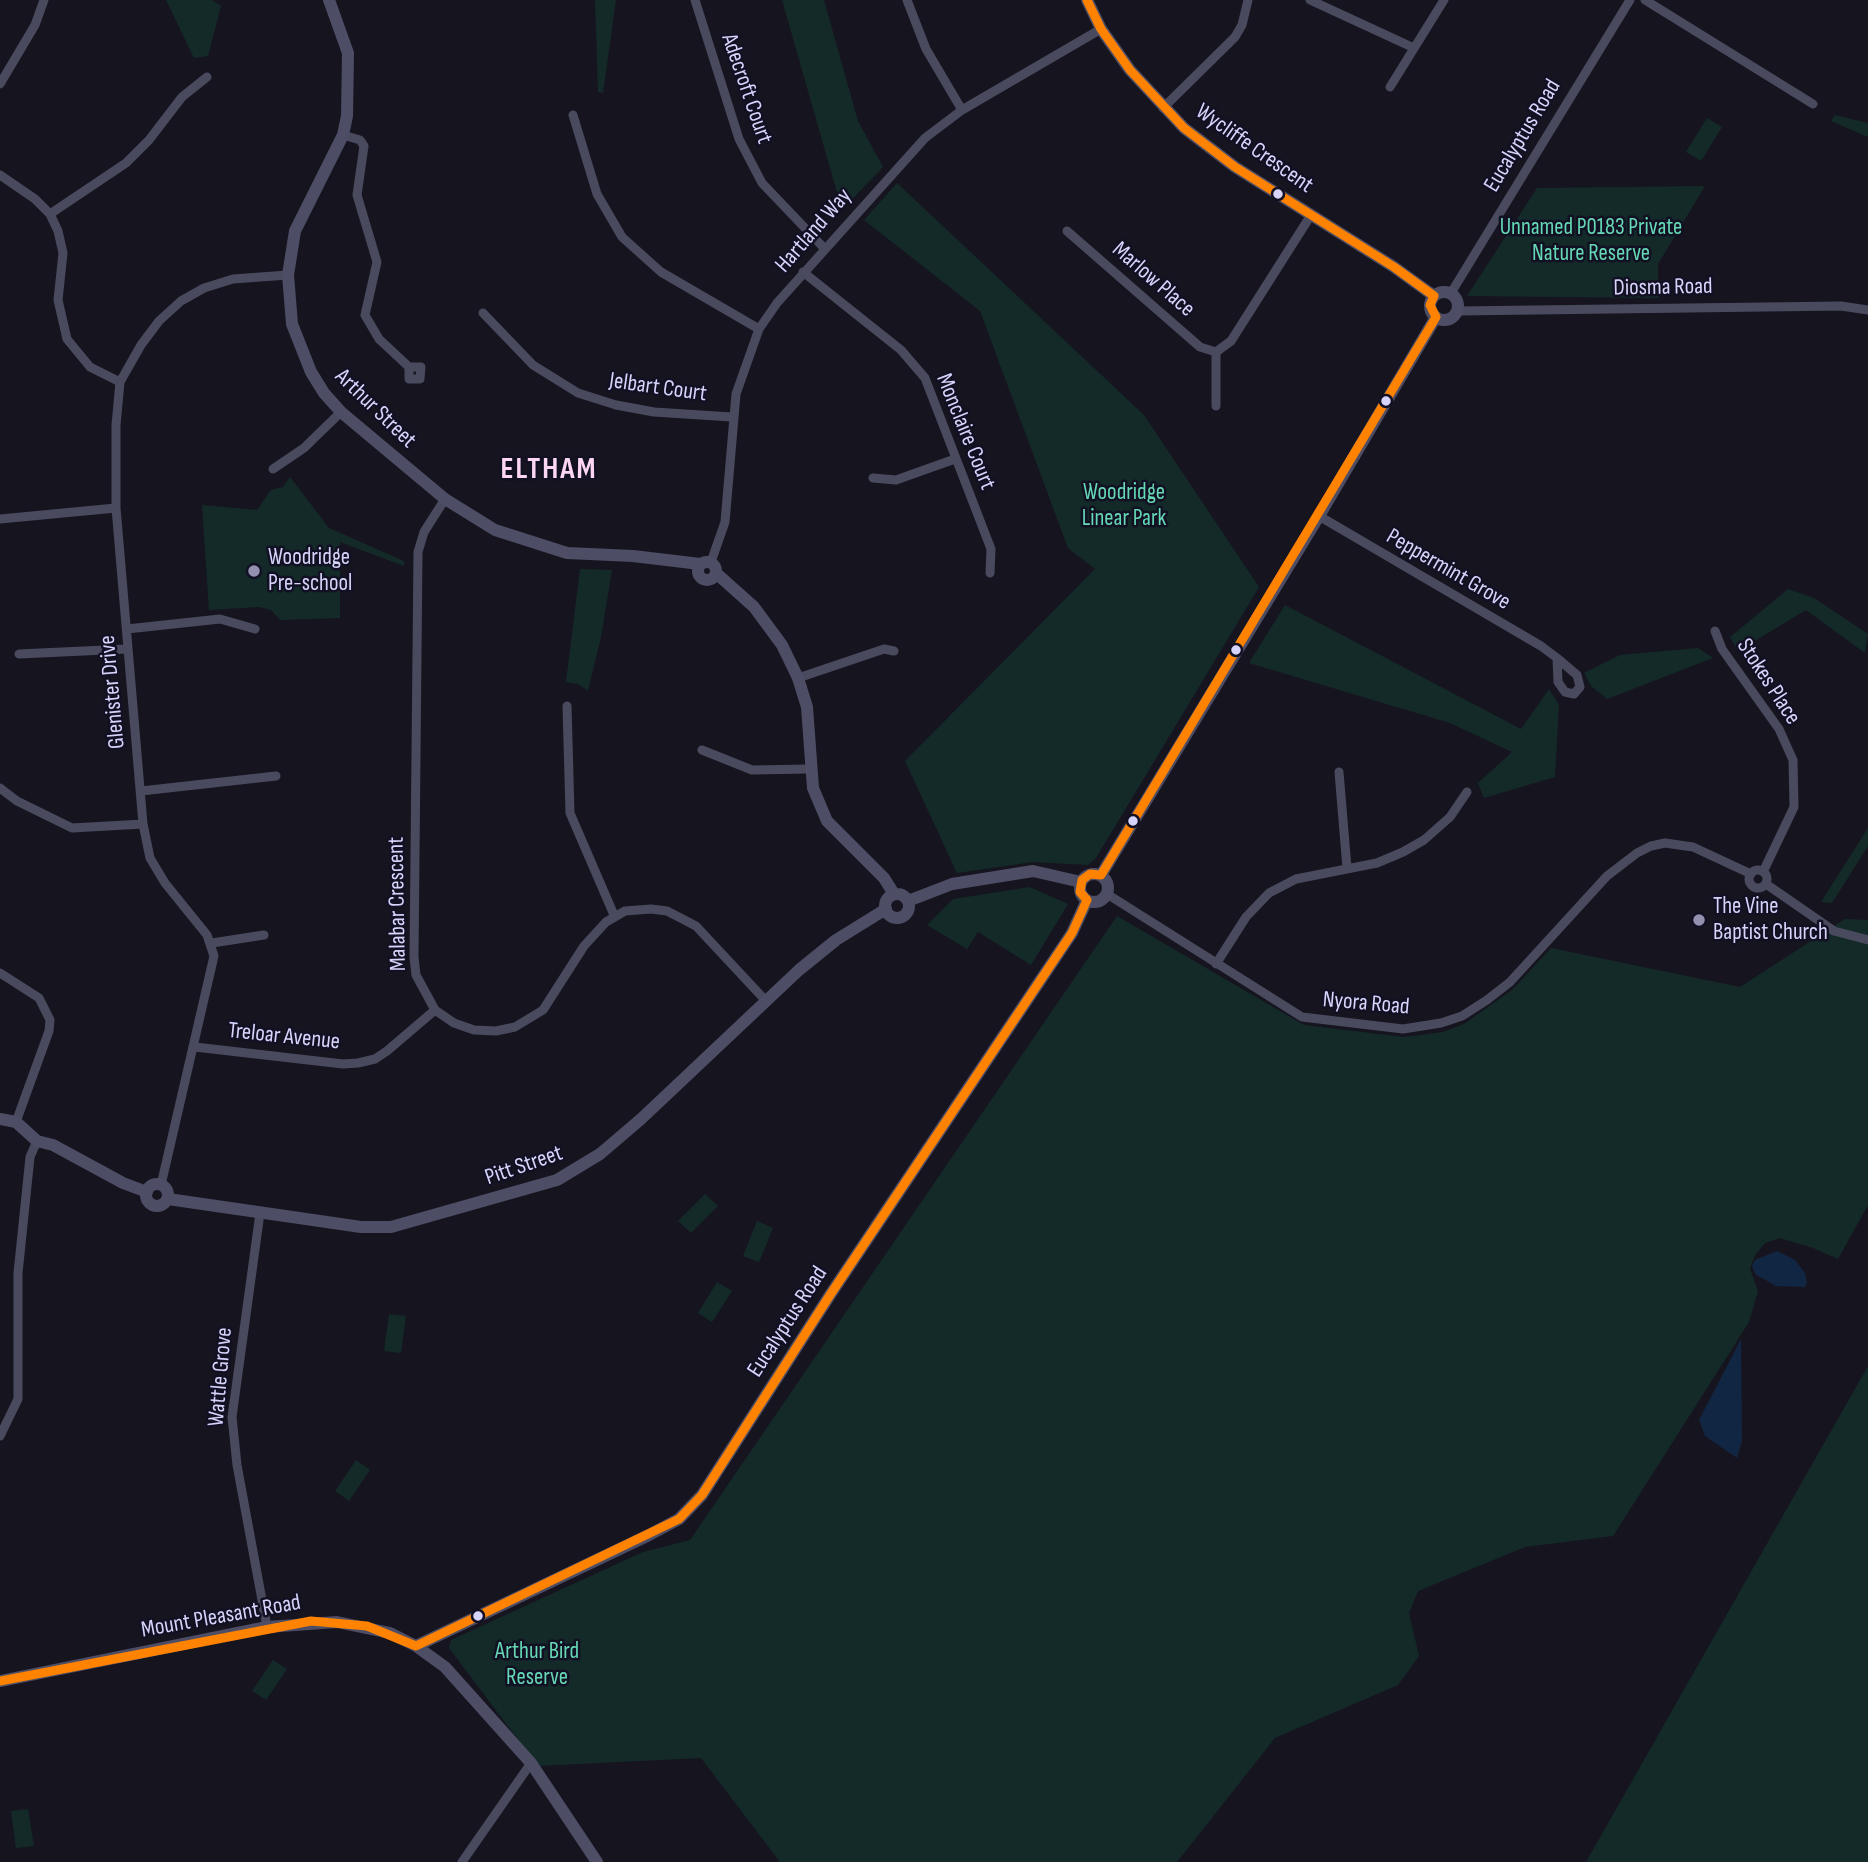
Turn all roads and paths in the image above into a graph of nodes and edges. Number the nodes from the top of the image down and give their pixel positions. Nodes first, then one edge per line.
1 (44, 0) edge
2 (329, 0) edge
3 (695, 0) edge
4 (907, 0) edge
5 (1087, 0) edge
6 (1248, 0) edge
7 (1310, 0) edge
8 (1444, 0) edge
9 (1630, 0) edge
10 (1645, 0) edge
11 (1101, 29) junction
12 (1415, 48) junction
13 (207, 77) dead end
14 (0, 84) edge
15 (1390, 87) dead end
16 (1813, 104) dead end
17 (1163, 108) junction
18 (962, 110) junction
19 (573, 115) dead end
20 (343, 135) junction
21 (0, 176) edge
22 (50, 214) junction
23 (1311, 215) junction
24 (1067, 231) dead end
25 (824, 248) junction
26 (803, 272) junction
27 (288, 275) junction
28 (1451, 293) junction
29 (1434, 296) junction
30 (1868, 310) edge
31 (1458, 311) junction
32 (483, 313) dead end
33 (1436, 317) junction
34 (760, 329) junction
35 (1216, 352) junction
36 (409, 367) dead end
37 (120, 382) junction
38 (1216, 406) dead end
39 (341, 412) junction
40 (732, 417) junction
41 (955, 459) junction
42 (273, 470) dead end
43 (873, 478) dead end
44 (444, 499) junction
45 (116, 508) junction
46 (1319, 516) junction
47 (0, 520) edge
48 (708, 570) junction
49 (990, 573) dead end
50 (127, 629) junction
51 (255, 629) dead end
52 (1715, 631) dead end
53 (127, 649) junction
54 (894, 650) dead end
55 (19, 654) dead end
56 (1556, 658) dead end
57 (799, 678) junction
58 (567, 706) dead end
59 (702, 750) dead end
60 (809, 769) junction
61 (1339, 772) dead end
62 (275, 776) dead end
63 (0, 788) edge
64 (141, 791) junction
65 (1466, 792) dead end
66 (143, 824) junction
67 (1347, 868) junction
68 (1763, 872) junction
69 (1751, 874) junction
70 (1101, 875) junction
71 (1081, 882) junction
72 (1766, 884) junction
73 (894, 894) junction
74 (1107, 894) junction
75 (1087, 900) junction
76 (908, 901) junction
77 (886, 909) junction
78 (614, 915) junction
79 (264, 935) dead end
80 (1868, 940) edge
81 (212, 943) junction
82 (1216, 964) junction
83 (0, 973) edge
84 (765, 1001) junction
85 (435, 1010) junction
86 (195, 1047) junction
87 (0, 1119) edge
88 (16, 1122) junction
89 (37, 1142) junction
90 (161, 1185) junction
91 (147, 1192) junction
92 (168, 1199) junction
93 (260, 1213) junction
94 (0, 1436) edge
95 (267, 1627) junction
96 (416, 1646) junction
97 (0, 1681) edge
98 (531, 1763) junction
99 (462, 1862) edge
100 (597, 1862) edge

1 - 14 street
2 - 20 street, Arthur Street
3 - 25 street, Adecroft Court
4 - 18 street
5 - 11 street, Wycliffe Crescent
6 - 17 street
7 - 12 street
8 - 12 street
9 - 28 street, Eucalyptus Road
10 - 16 street
11 - 17 street, Wycliffe Crescent
11 - 18 street, Hartland Way
12 - 15 street
13 - 22 street
17 - 23 street, Wycliffe Crescent
18 - 25 street, Hartland Way
19 - 34 street
20 - 27 street, Arthur Street
20 - 36 street
21 - 22 street
22 - 37 street
23 - 29 street, Wycliffe Crescent
23 - 35 street
24 - 35 street, Marlow Place
25 - 26 street, Hartland Way
26 - 34 street, Hartland Way
26 - 41 street, Monclaire Court
27 - 37 street, Glenister Drive
27 - 39 street, Arthur Street
28 - 29 street
28 - 31 street
29 - 33 street
30 - 31 street, Diosma Road
31 - 33 street
32 - 40 street, Jelbart Court
33 - 46 street
34 - 40 street, Hartland Way
35 - 38 street
37 - 45 street, Glenister Drive
39 - 42 street
39 - 44 street, Arthur Street
40 - 48 street, Hartland Way
41 - 43 street
41 - 49 street, Monclaire Court
44 - 48 street, Arthur Street
44 - 85 street, Malabar Crescent
45 - 47 street
45 - 50 street, Glenister Drive
46 - 56 street, Peppermint Grove
46 - 70 street
48 - 57 street, Arthur Street
50 - 51 street
50 - 53 street, Glenister Drive
52 - 68 street, Stokes Place
53 - 55 street
53 - 64 street, Glenister Drive
54 - 57 street
57 - 60 street, Arthur Street
58 - 78 street
59 - 60 street
60 - 73 street, Arthur Street
61 - 67 street
62 - 64 street
63 - 66 street
64 - 66 street, Glenister Drive
65 - 67 street
66 - 81 street, Glenister Drive
67 - 82 street
68 - 69 street
68 - 72 street
69 - 72 street
69 - 82 street, Nyora Road
70 - 71 street
70 - 74 street
71 - 75 street
71 - 76 street
72 - 80 street
73 - 76 street
73 - 77 street
74 - 75 street
74 - 82 street, Nyora Road
75 - 96 street, Eucalyptus Road
76 - 77 street
77 - 84 street, Pitt Street
78 - 84 street
78 - 85 street
79 - 81 street
81 - 86 street
83 - 88 street
84 - 93 street, Pitt Street
85 - 86 street, Treloar Avenue
86 - 90 street
87 - 88 street
88 - 89 street
89 - 91 street
89 - 94 street
90 - 91 street
90 - 92 street
91 - 92 street
92 - 93 street, Pitt Street
93 - 95 street, Wattle Grove
95 - 96 street, Mount Pleasant Road
95 - 97 street, Mount Pleasant Road
96 - 98 street, Mount Pleasant Road
98 - 99 street
98 - 100 street, Mount Pleasant Road

